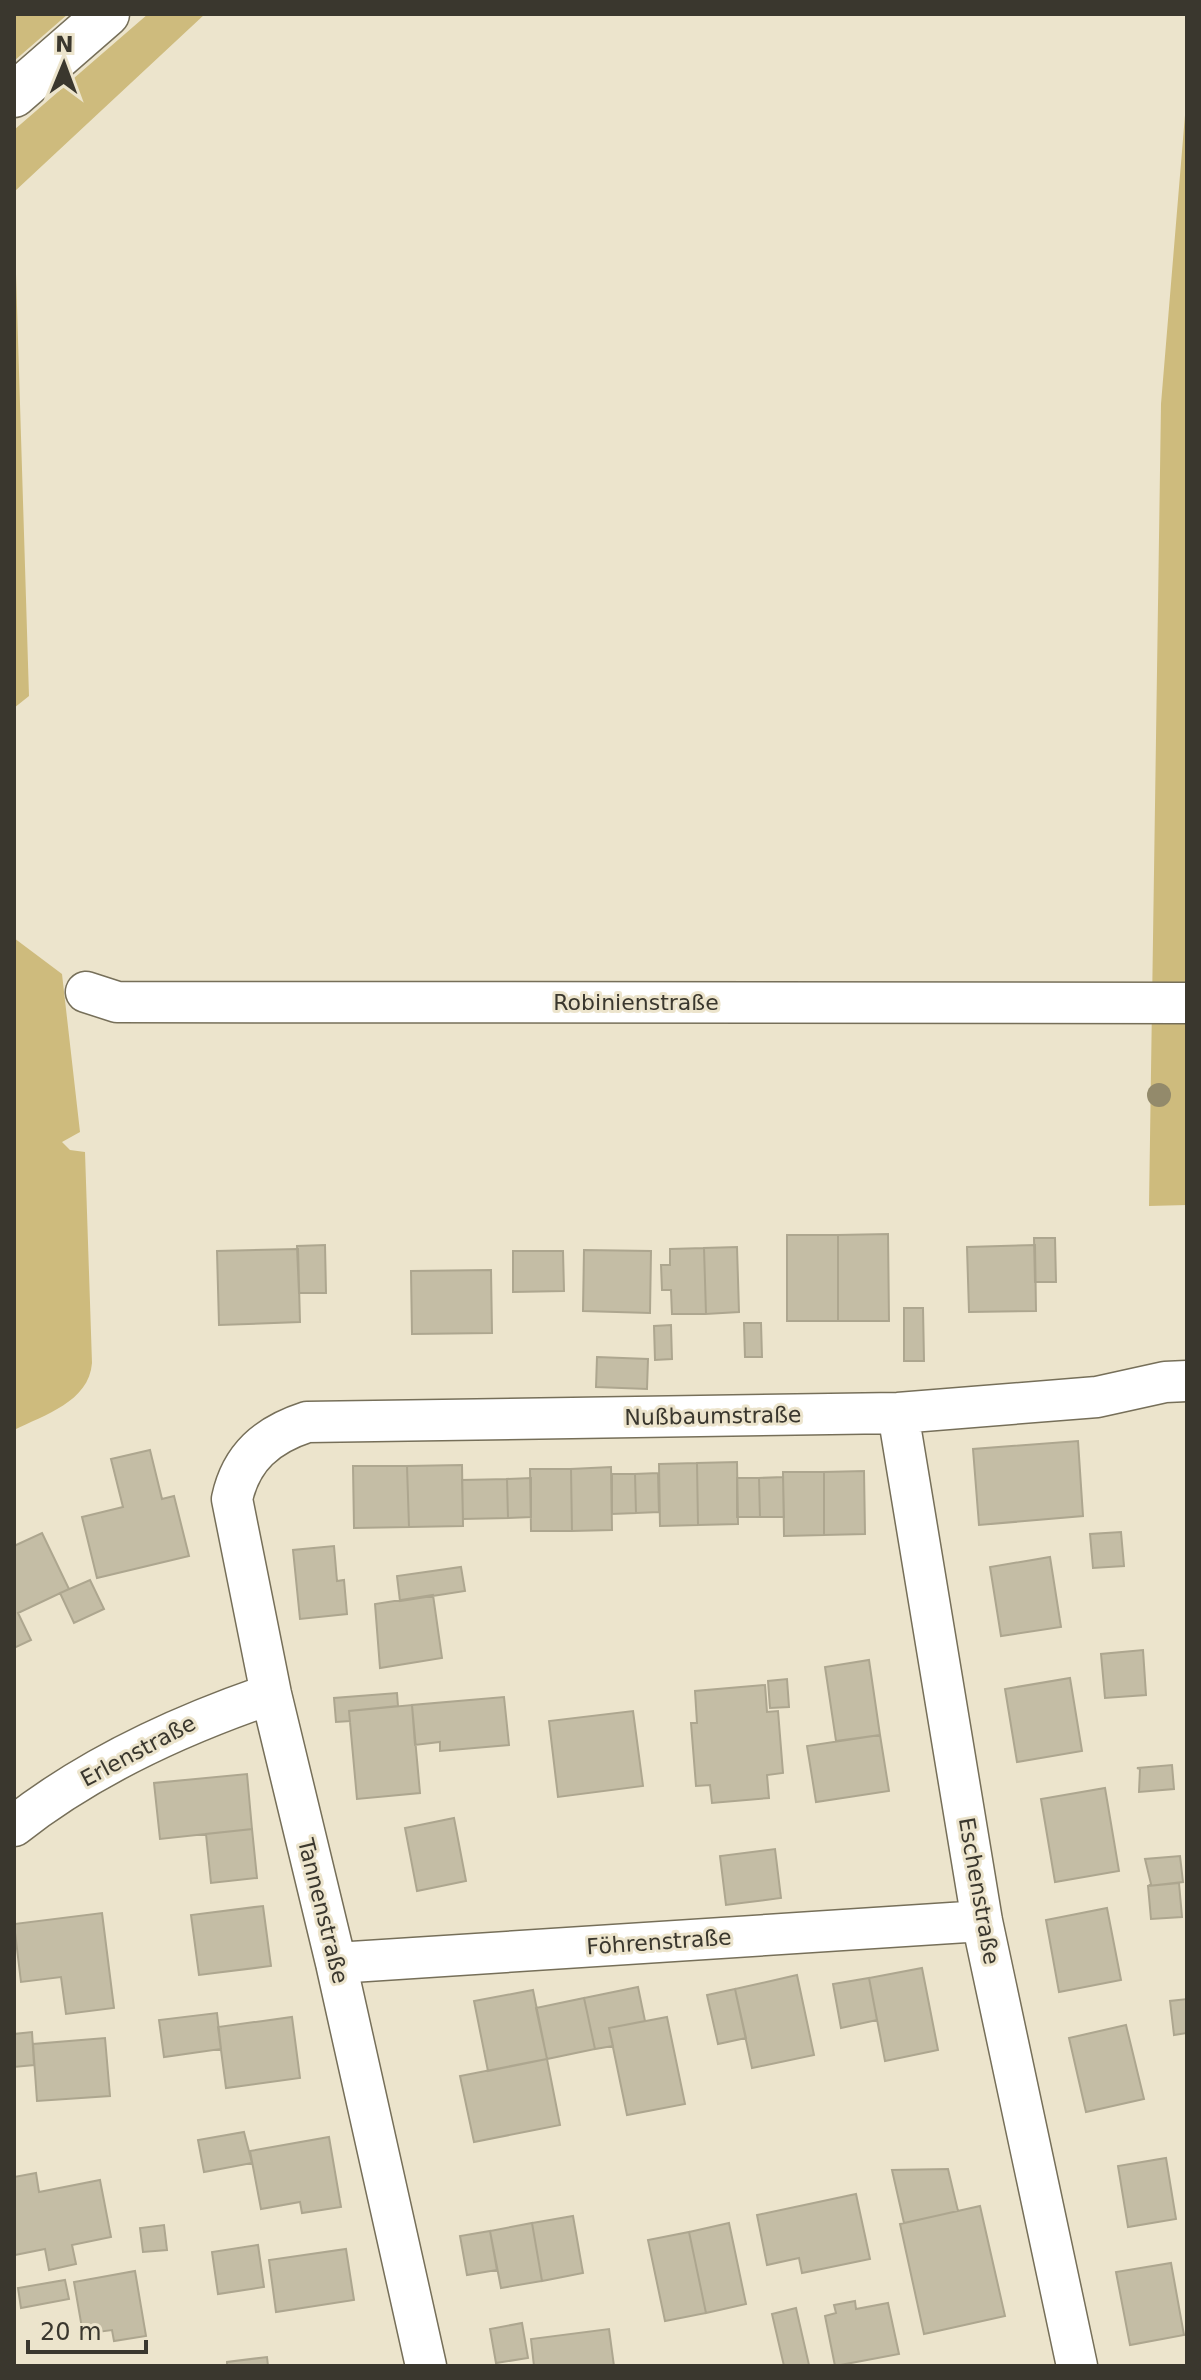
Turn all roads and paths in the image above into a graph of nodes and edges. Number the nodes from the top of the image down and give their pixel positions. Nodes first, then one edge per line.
1 (107, 14) edge
2 (14, 95) edge
3 (86, 992) dead end
4 (1187, 1003) edge
5 (1187, 1381) edge
6 (898, 1413) junction
7 (248, 1458) joint
8 (271, 1694) junction
9 (14, 1826) edge
10 (982, 1921) junction
11 (336, 1963) junction
12 (426, 2366) edge
13 (1077, 2366) edge

1 - 2 main road
3 - 4 street, Robinienstraße
5 - 6 street, Nußbaumstraße
6 - 7 street, Nußbaumstraße
6 - 10 street, Eschenstraße
7 - 8 street, Tannenstraße
8 - 9 street, Erlenstraße
8 - 11 street, Tannenstraße
10 - 11 street, Föhrenstraße
10 - 13 street, Eschenstraße
11 - 12 street, Tannenstraße

